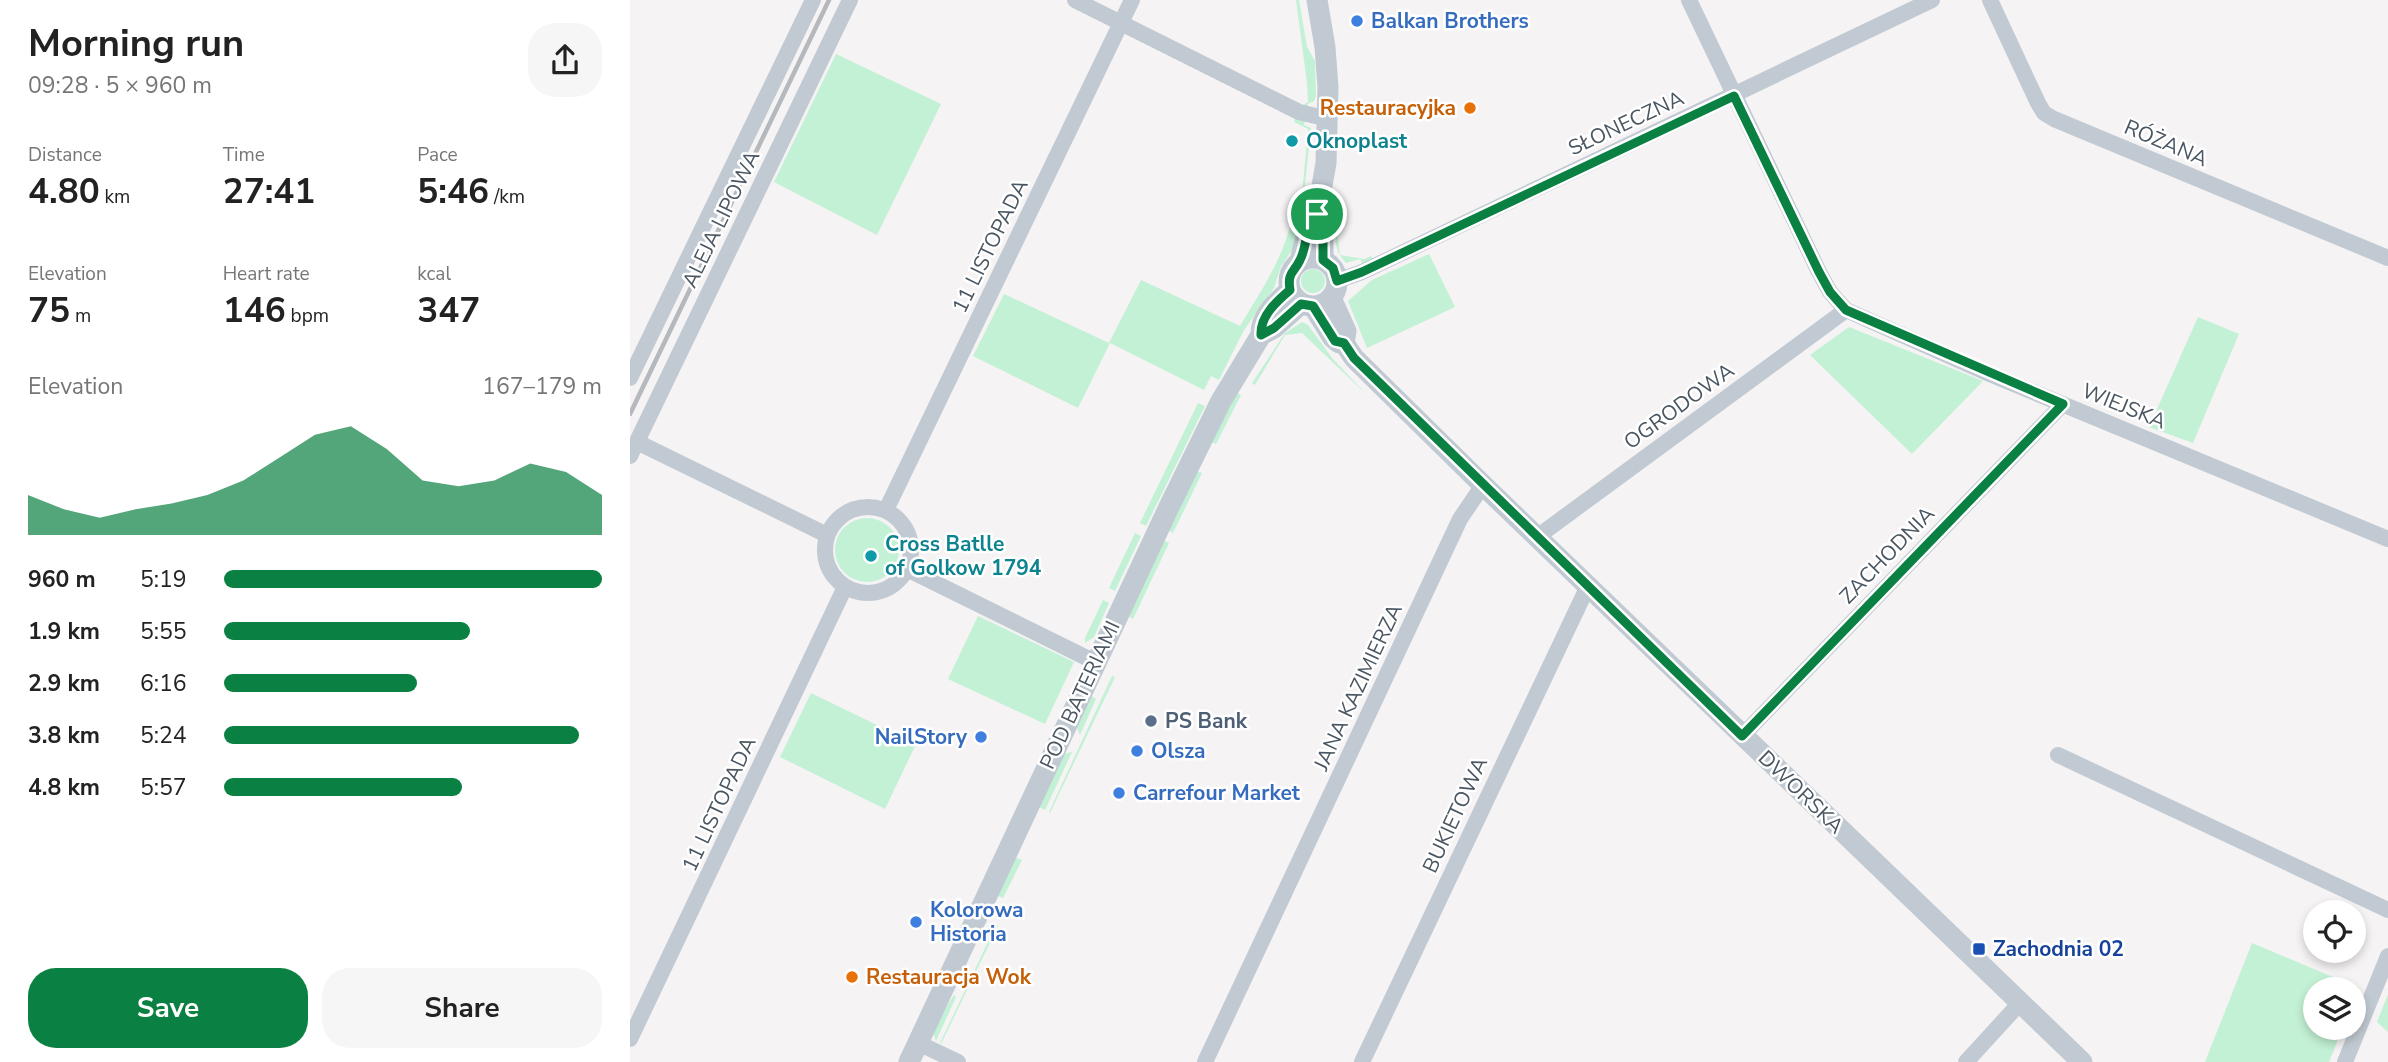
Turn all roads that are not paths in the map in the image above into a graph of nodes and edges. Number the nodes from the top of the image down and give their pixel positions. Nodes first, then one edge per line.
1 (813, 0) edge
2 (850, 0) edge
3 (1075, 0) edge
4 (1132, 0) edge
5 (1317, 0) edge
6 (1689, 0) edge
7 (1932, 0) edge
8 (1990, 0) edge
9 (1121, 22) junction
10 (1734, 96) junction
11 (1328, 119) junction
12 (1317, 214) junction
13 (2388, 258) edge
14 (1323, 260) junction
15 (1300, 261) junction
16 (1314, 296) junction
17 (1846, 310) junction
18 (630, 378) edge
19 (2063, 404) junction
20 (633, 449) edge
21 (1483, 485) junction
22 (886, 510) junction
23 (827, 535) junction
24 (1537, 537) junction
25 (2388, 539) edge
26 (906, 569) junction
27 (1588, 586) junction
28 (845, 587) junction
29 (1095, 662) junction
30 (1742, 736) junction
31 (2058, 755) dead end
32 (2388, 910) edge
33 (2388, 956) edge
34 (2020, 1003) junction
35 (630, 1038) edge
36 (914, 1053) edge
37 (958, 1062) edge
38 (1205, 1062) edge
39 (1362, 1062) edge
40 (1966, 1062) edge
41 (2082, 1062) edge
42 (2345, 1062) edge

1 - 18 street, ALEJA LIPOWA
2 - 20 street, ALEJA LIPOWA
3 - 9 street
4 - 9 street, 11 LISTOPADA
5 - 11 street, POD BATERIAMI
6 - 10 street
7 - 10 street, SŁONECZNA
8 - 13 street, RÓŻANA
9 - 11 street
9 - 22 street, 11 LISTOPADA
10 - 16 street, SŁONECZNA
10 - 17 street
11 - 12 street, POD BATERIAMI
12 - 14 street, POD BATERIAMI
12 - 15 street, POD BATERIAMI
14 - 15 street
14 - 16 street
15 - 16 street, POD BATERIAMI
16 - 21 street, DWORSKA
16 - 29 street, POD BATERIAMI
17 - 19 street, WIEJSKA
17 - 24 street, OGRODOWA
19 - 25 street, WIEJSKA
19 - 30 street, ZACHODNIA
20 - 23 street
21 - 24 street, DWORSKA
21 - 38 street, JANA KAZIMIERZA
22 - 23 street
22 - 26 street
23 - 28 street
24 - 27 street, DWORSKA
26 - 28 street
26 - 29 street
27 - 30 street, DWORSKA
27 - 39 street, BUKIETOWA
28 - 35 street, 11 LISTOPADA
29 - 36 street, POD BATERIAMI
30 - 34 street, DWORSKA
31 - 32 street
33 - 42 street
34 - 40 street
34 - 41 street, DWORSKA
36 - 37 street

